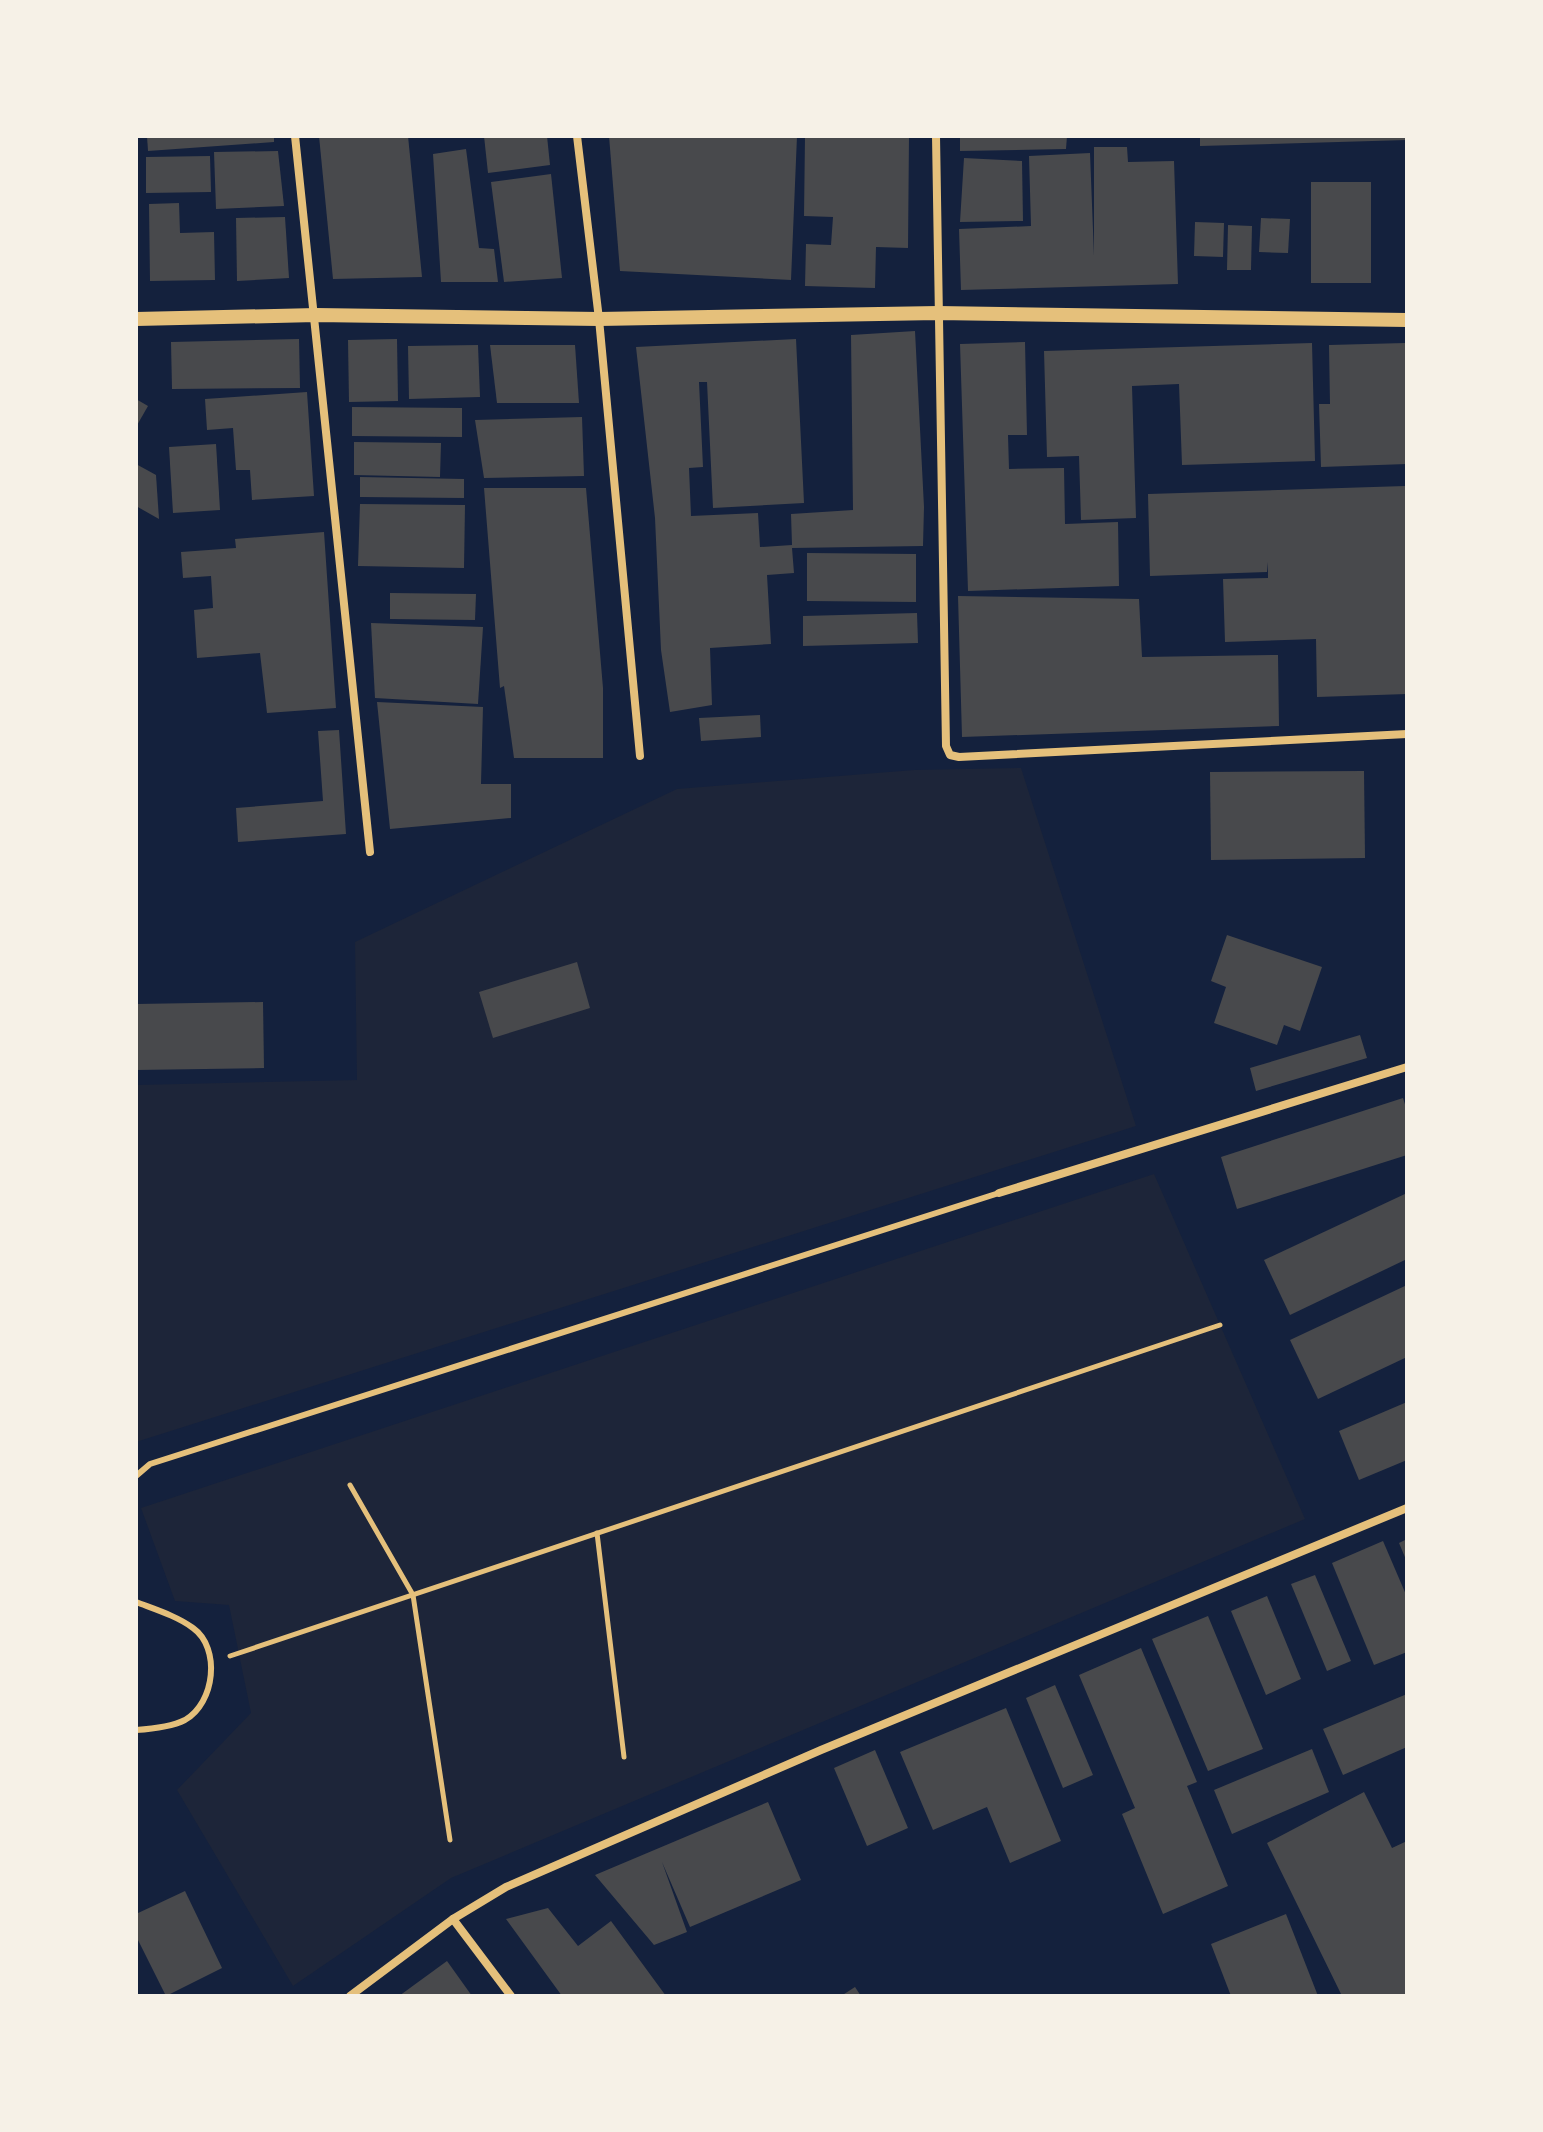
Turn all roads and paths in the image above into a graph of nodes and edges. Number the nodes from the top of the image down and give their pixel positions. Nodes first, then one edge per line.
1 (295, 136) edge
2 (577, 136) edge
3 (936, 136) edge
4 (938, 313) junction
5 (316, 315) junction
6 (136, 319) edge
7 (599, 319) junction
8 (1407, 320) edge
9 (1407, 734) edge
10 (640, 756) dead end
11 (370, 852) dead end
12 (1407, 1067) edge
13 (999, 1193) joint
14 (1220, 1325) dead end
15 (136, 1476) edge
16 (350, 1485) dead end
17 (1407, 1508) edge
18 (597, 1533) junction
19 (413, 1595) junction
20 (136, 1602) edge
21 (210, 1662) junction
22 (136, 1730) edge
23 (624, 1757) dead end
24 (450, 1840) dead end
25 (453, 1919) junction
26 (350, 1996) edge
27 (511, 1996) edge

1 - 5 street
2 - 7 street
3 - 4 street
4 - 7 street
4 - 8 street
4 - 9 street
5 - 6 street
5 - 7 street
5 - 11 street
7 - 10 street
12 - 13 street
13 - 15 lane
14 - 18 path
16 - 19 path
17 - 25 street
18 - 19 path
18 - 23 path
19 - 21 path
19 - 24 path
20 - 21 lane
21 - 22 lane
25 - 26 street
25 - 27 street

